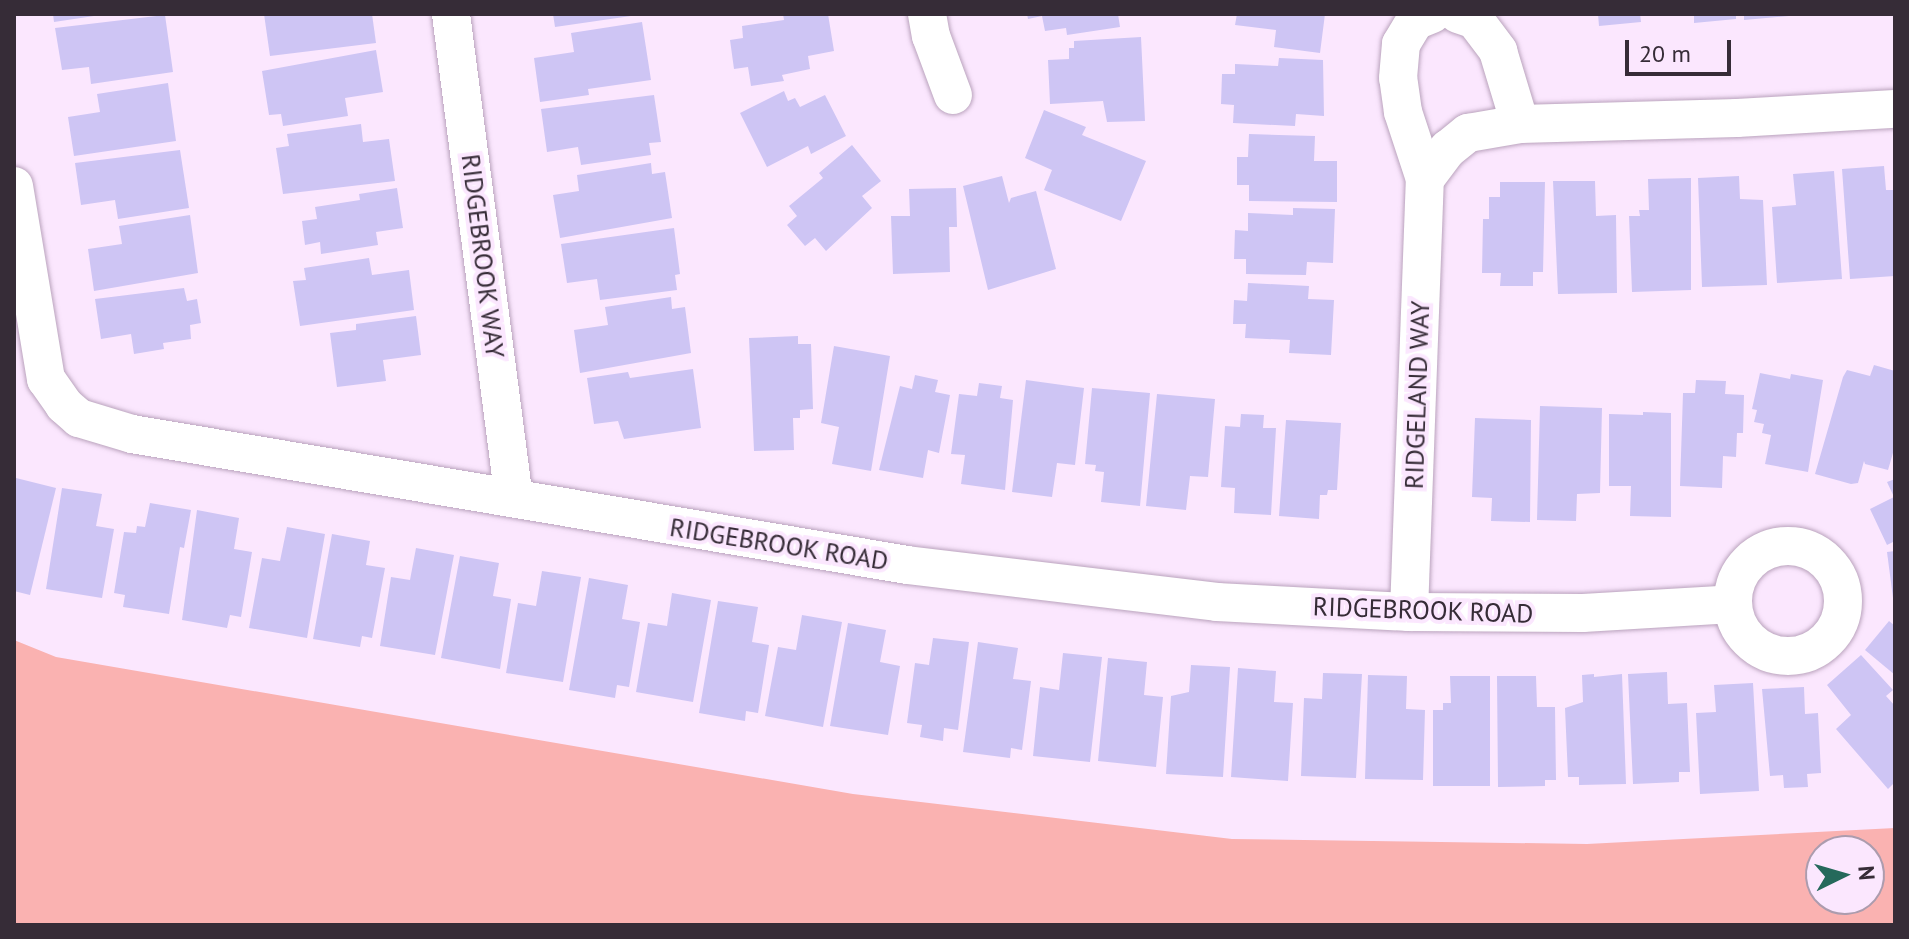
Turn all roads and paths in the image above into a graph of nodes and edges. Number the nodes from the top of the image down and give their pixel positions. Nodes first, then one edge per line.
1 (451, 14) edge
2 (927, 14) edge
3 (1432, 14) edge
4 (1458, 14) edge
5 (953, 95) dead end
6 (1895, 109) edge
7 (1520, 124) junction
8 (1425, 179) junction
9 (14, 186) edge
10 (514, 498) junction
11 (1733, 604) dead end
12 (1409, 612) junction

1 - 10 street, RIDGEBROOK WAY
2 - 5 street
3 - 8 street, RIDGELAND WAY
4 - 7 street
6 - 7 street
7 - 8 street
8 - 12 street, RIDGELAND WAY
9 - 10 street, RIDGEBROOK ROAD
10 - 12 street, RIDGEBROOK ROAD
11 - 12 street, RIDGEBROOK ROAD

